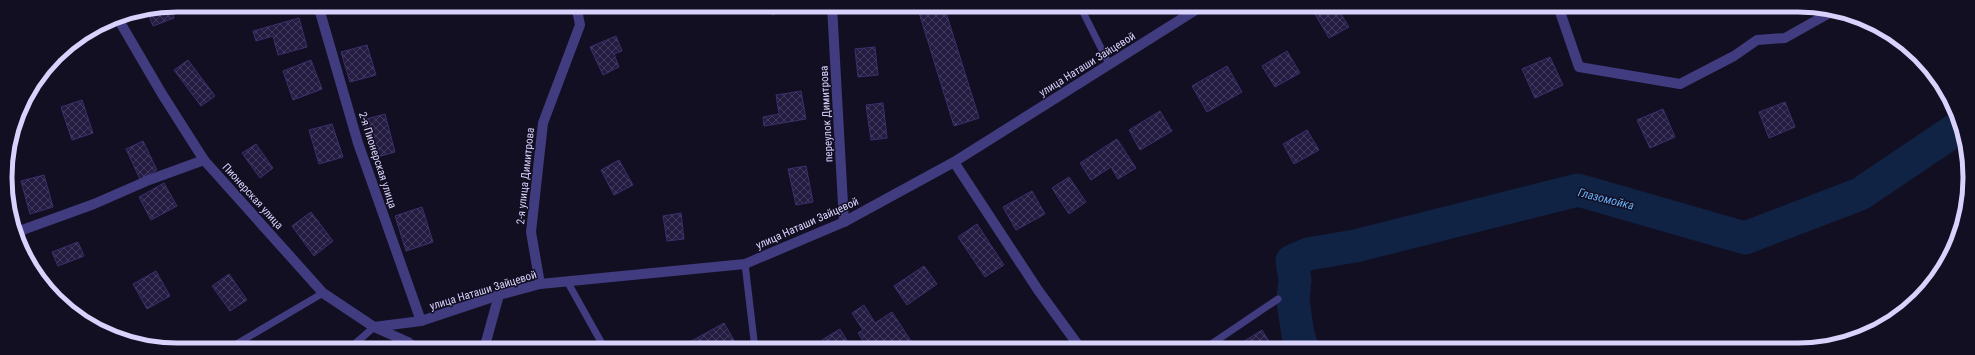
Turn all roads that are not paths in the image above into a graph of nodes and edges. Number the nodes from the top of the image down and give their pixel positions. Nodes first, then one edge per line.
1 (320, 12) edge
2 (577, 12) edge
3 (832, 12) edge
4 (1083, 12) edge
5 (1192, 12) edge
6 (1560, 12) edge
7 (1827, 14) edge
8 (120, 23) edge
9 (1109, 64) junction
10 (204, 160) junction
11 (954, 162) junction
12 (844, 222) junction
13 (21, 231) edge
14 (745, 264) junction
15 (567, 281) junction
16 (540, 284) junction
17 (323, 293) junction
18 (499, 295) junction
19 (1278, 299) dead end
20 (421, 321) junction
21 (374, 327) junction
22 (238, 343) edge
23 (356, 343) edge
24 (409, 343) edge
25 (486, 343) edge
26 (602, 343) edge
27 (754, 343) edge
28 (1077, 343) edge
29 (1213, 343) edge

1 - 20 street, 2-я Пионерская улица
2 - 16 street, 2-я улица Димитрова
3 - 12 street, переулок Димитрова
4 - 9 lane
5 - 9 street, улица Наташи Зайцевой
6 - 7 street
8 - 10 street, Пионерская улица
9 - 11 street, улица Наташи Зайцевой
10 - 13 street
10 - 17 street, Пионерская улица
11 - 12 street, улица Наташи Зайцевой
11 - 28 street
12 - 14 street, улица Наташи Зайцевой
14 - 15 street, улица Наташи Зайцевой
14 - 27 lane
15 - 16 street, улица Наташи Зайцевой
15 - 26 lane
16 - 18 street, улица Наташи Зайцевой
17 - 21 street, Пионерская улица
17 - 22 lane
18 - 20 street, улица Наташи Зайцевой
18 - 25 street
19 - 29 lane
20 - 21 street
21 - 23 lane
21 - 24 street, Пионерская улица

